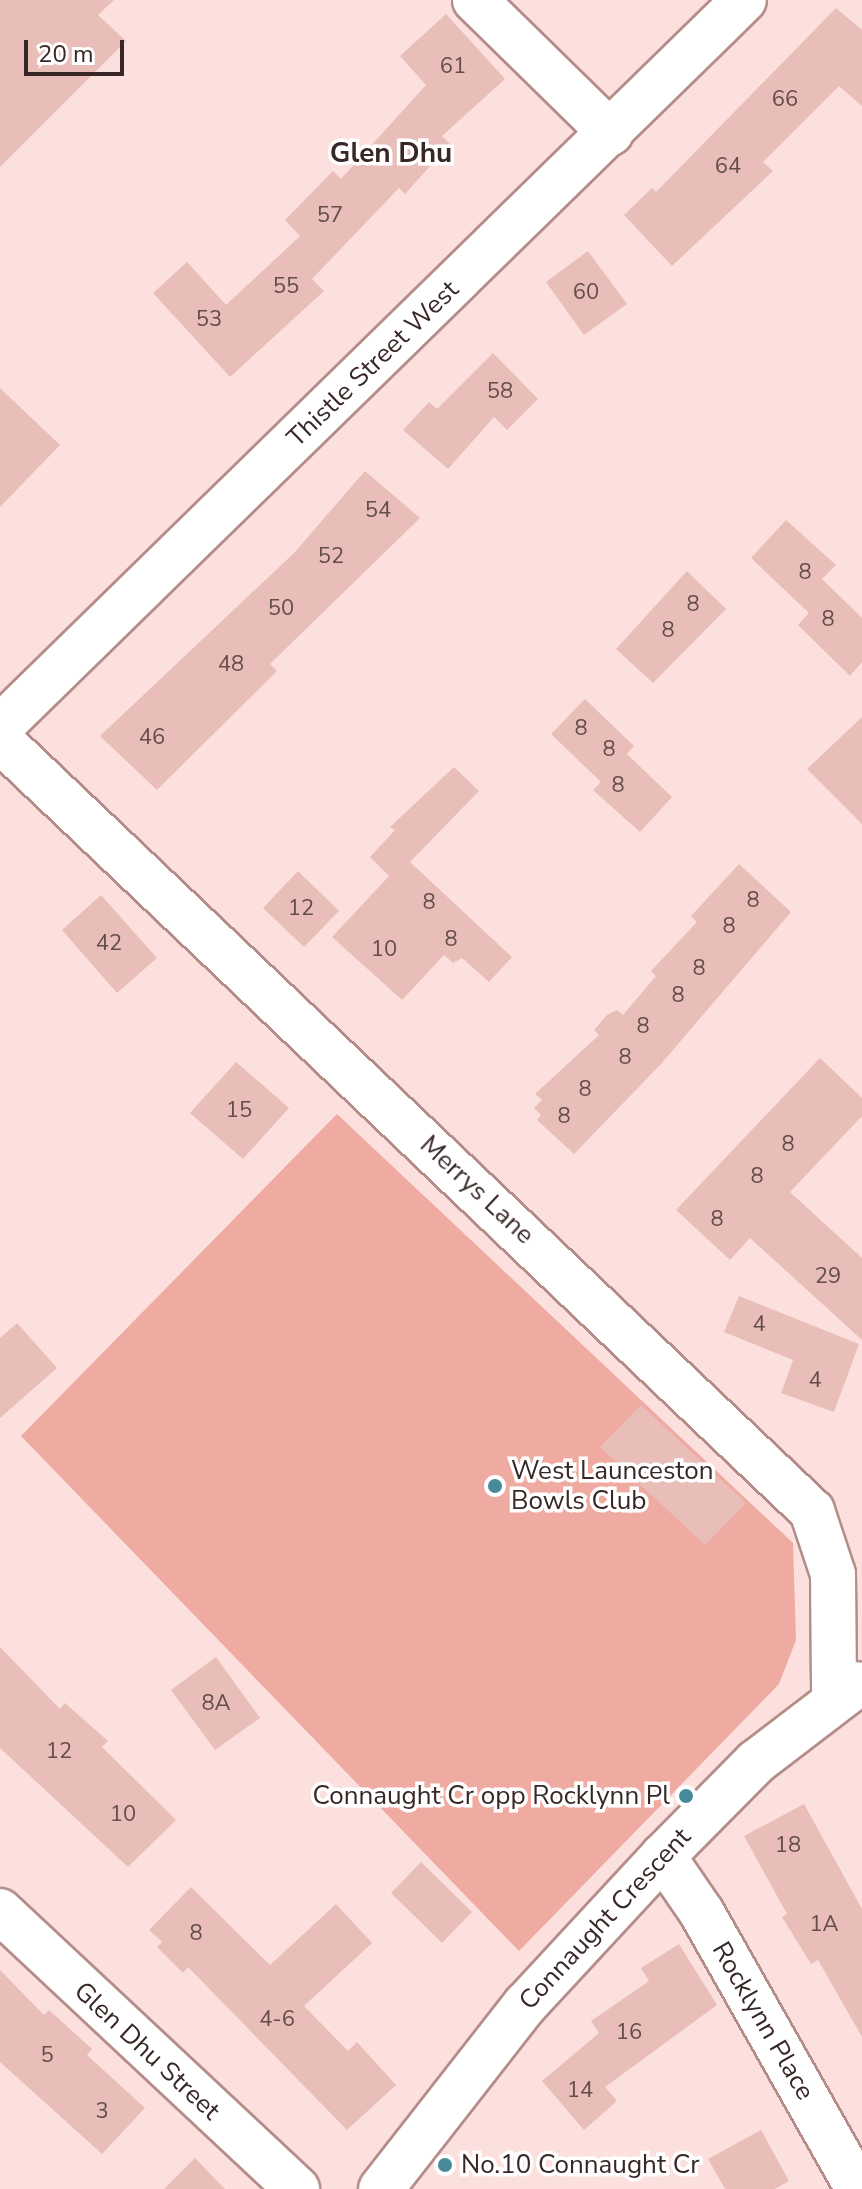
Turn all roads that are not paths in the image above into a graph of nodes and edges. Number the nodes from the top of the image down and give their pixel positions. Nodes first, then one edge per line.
1 (475, 0) edge
2 (744, 0) edge
3 (611, 133) junction
4 (0, 727) edge
5 (0, 740) edge
6 (848, 1690) edge
7 (663, 1856) junction
8 (0, 1911) edge
9 (297, 2189) edge
10 (381, 2189) edge
11 (858, 2189) edge

1 - 3 street
2 - 3 street, Thistle Street West
3 - 4 street, Thistle Street West
5 - 6 street, Merrys Lane
6 - 7 street, Connaught Crescent
7 - 10 street, Connaught Crescent
7 - 11 street, Rocklynn Place
8 - 9 street, Glen Dhu Street

